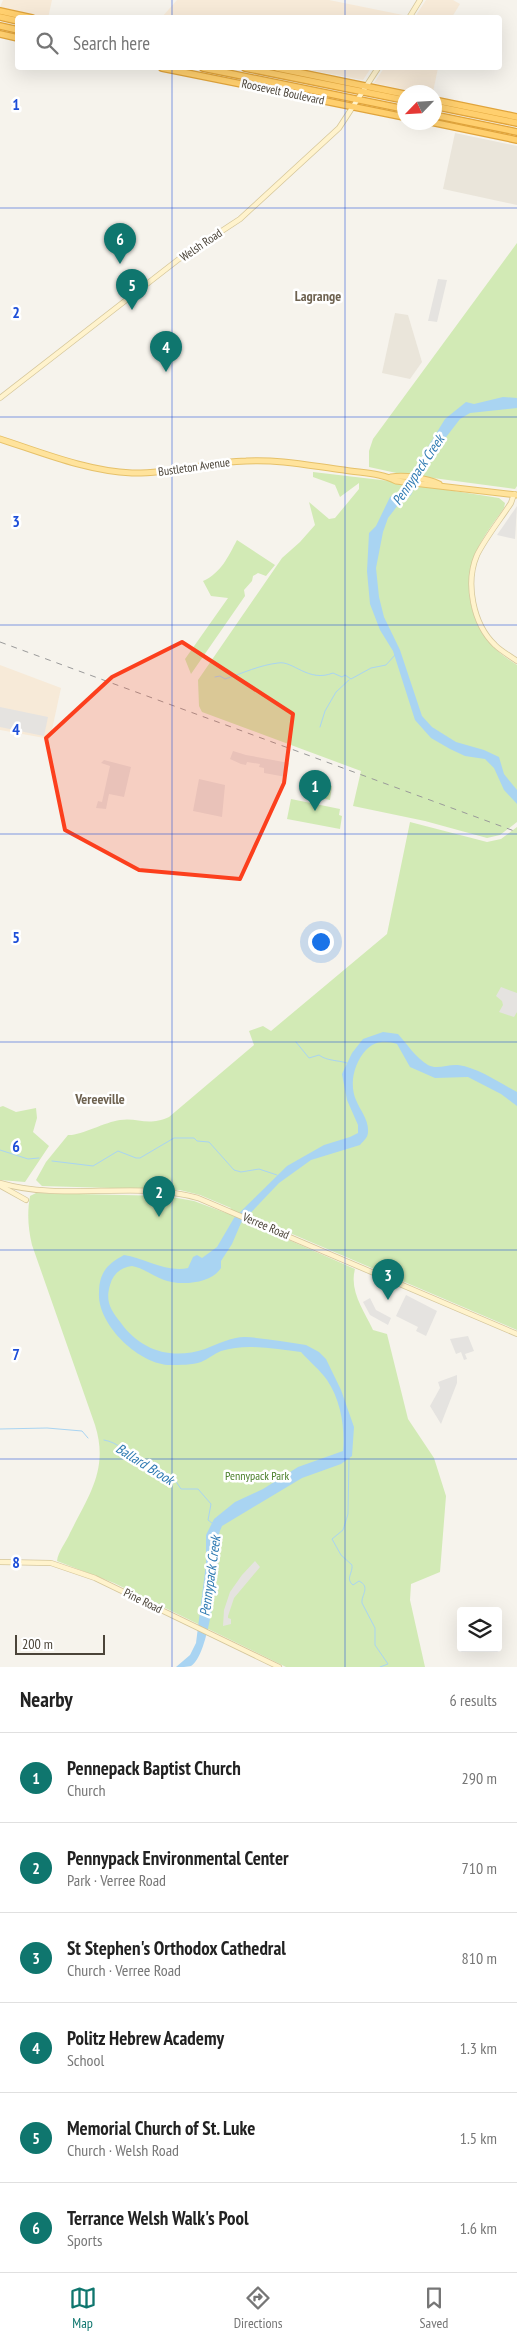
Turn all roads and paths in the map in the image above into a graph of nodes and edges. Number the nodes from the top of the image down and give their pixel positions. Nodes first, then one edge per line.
1 (420, 0) edge
2 (0, 11) edge
3 (18, 15) edge
4 (411, 15) edge
5 (0, 17) edge
6 (15, 20) edge
7 (0, 26) edge
8 (15, 29) edge
9 (0, 34) edge
10 (15, 37) edge
11 (172, 70) edge
12 (213, 70) edge
13 (255, 70) edge
14 (275, 70) edge
15 (284, 70) edge
16 (377, 70) edge
17 (243, 76) junction
18 (291, 77) junction
19 (365, 89) junction
20 (276, 91) junction
21 (397, 93) edge
22 (397, 98) edge
23 (358, 99) junction
24 (442, 102) edge
25 (354, 107) junction
26 (397, 107) edge
27 (442, 108) edge
28 (397, 116) edge
29 (442, 117) edge
30 (517, 117) edge
31 (517, 123) edge
32 (442, 124) edge
33 (517, 132) edge
34 (517, 140) edge
35 (0, 398) edge
36 (0, 439) edge
37 (516, 494) edge
38 (517, 661) edge
39 (0, 1184) edge
40 (26, 1200) dead end
41 (517, 1334) edge
42 (0, 1562) edge
43 (279, 1667) edge

1 - 4 main road
2 - 3 highway
5 - 6 highway
7 - 8 highway
9 - 10 highway
11 - 20 highway, Roosevelt Boulevard
12 - 17 highway, Roosevelt Boulevard
13 - 18 highway, Roosevelt Boulevard
14 - 18 highway
15 - 19 highway, Roosevelt Boulevard
16 - 19 main road, Welsh Road
17 - 20 highway
17 - 23 highway, Roosevelt Boulevard
18 - 19 highway, Roosevelt Boulevard
19 - 21 highway, Roosevelt Boulevard
19 - 22 highway, Roosevelt Boulevard
19 - 23 main road, Welsh Road
20 - 25 highway, Roosevelt Boulevard
23 - 25 main road, Welsh Road
23 - 26 highway, Roosevelt Boulevard
24 - 30 highway
25 - 28 highway, Roosevelt Boulevard
25 - 35 main road, Welsh Road
27 - 31 highway
29 - 33 highway
32 - 34 highway
36 - 37 main road, Bustleton Avenue
37 - 38 main road
39 - 40 main road
39 - 41 main road, Verree Road
42 - 43 main road, Pine Road

